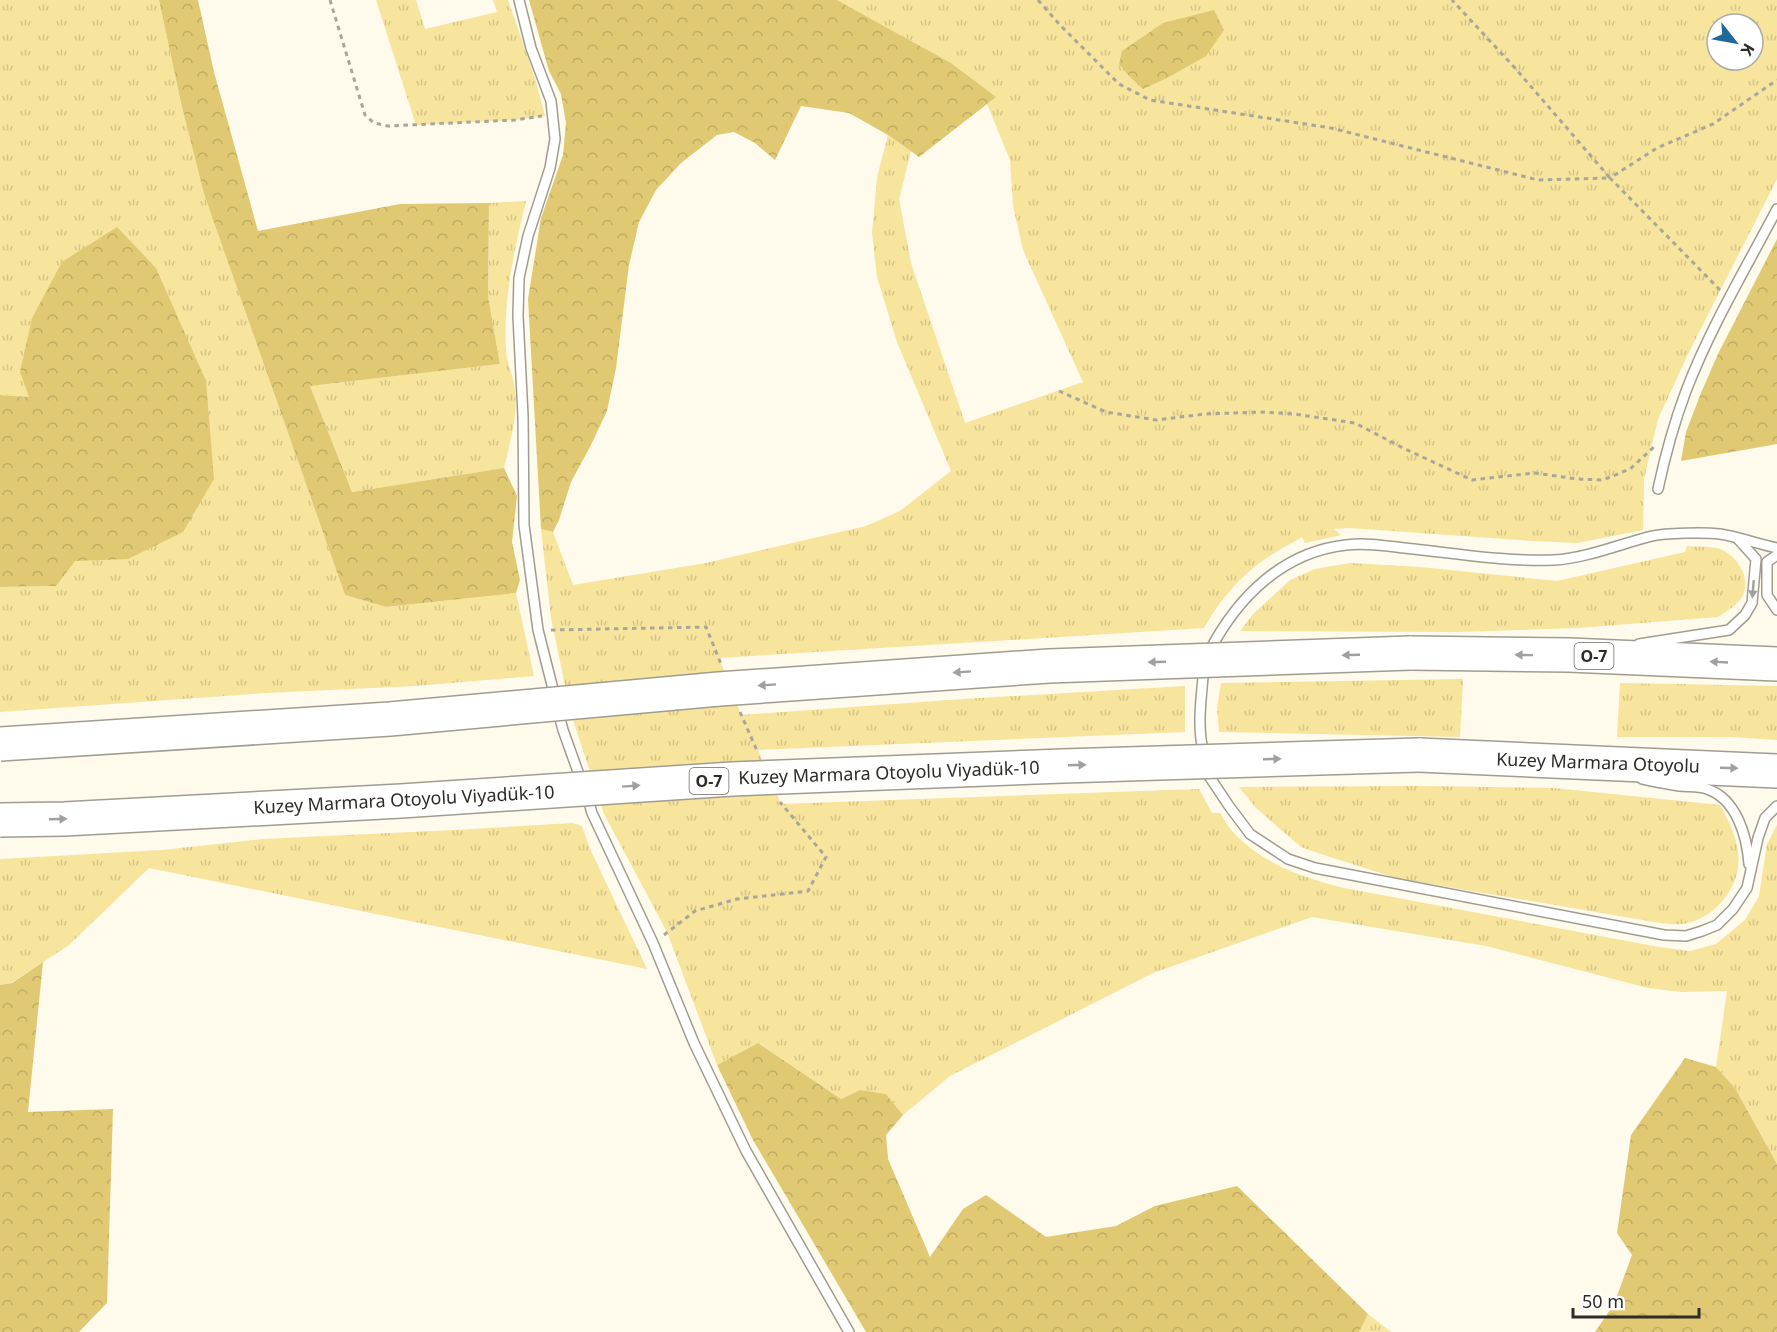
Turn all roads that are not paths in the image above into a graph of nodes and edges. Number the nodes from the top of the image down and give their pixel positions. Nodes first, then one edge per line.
1 (519, 0) edge
2 (1777, 209) edge
3 (1658, 489) dead end
4 (1737, 538) junction
5 (1757, 543) junction
6 (1773, 547) edge
7 (1777, 555) edge
8 (1756, 559) junction
9 (1767, 562) junction
10 (1777, 610) edge
11 (1625, 646) dead end
12 (1614, 648) dead end
13 (1569, 655) junction
14 (1777, 664) edge
15 (0, 744) edge
16 (1419, 755) joint
17 (1574, 762) junction
18 (1777, 771) edge
19 (1618, 773) dead end
20 (1629, 776) dead end
21 (1777, 806) edge
22 (0, 820) edge
23 (1750, 875) junction
24 (849, 1332) edge

1 - 24 lane
2 - 3 lane
4 - 5 lane
4 - 8 lane
4 - 23 lane
5 - 6 lane
5 - 8 lane
6 - 9 lane
7 - 9 lane
8 -> 11 lane
9 - 10 lane
12 - 13 lane
14 -> 13 highway, O-7
13 -> 15 highway, O-7, bridge
16 - 17 highway, Kuzey Marmara Otoyolu / O-7
22 -> 16 highway, Kuzey Marmara Otoyolu Viyadük-10 / O-7, bridge
17 -> 18 highway, Kuzey Marmara Otoyolu / O-7
17 - 19 lane
20 - 23 lane
21 - 23 lane

